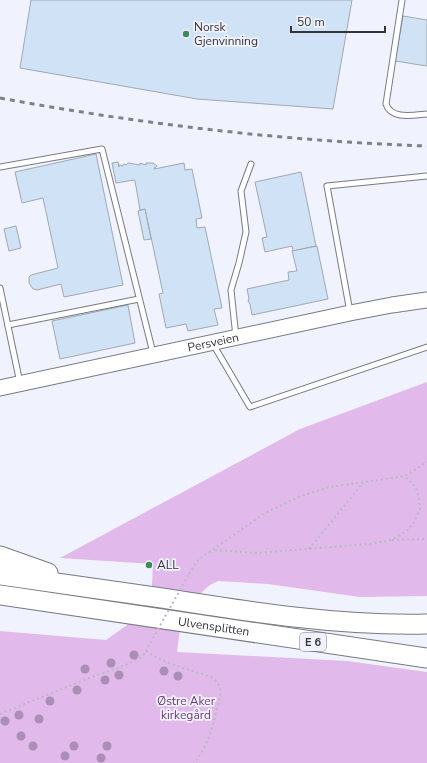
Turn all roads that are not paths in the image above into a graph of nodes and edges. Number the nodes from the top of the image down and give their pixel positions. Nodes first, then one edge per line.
1 (402, 0) edge
2 (427, 114) edge
3 (251, 164) dead end
4 (0, 167) edge
5 (427, 176) edge
6 (0, 288) edge
7 (139, 298) junction
8 (427, 300) edge
9 (350, 313) junction
10 (8, 325) junction
11 (236, 338) junction
12 (212, 343) junction
13 (427, 347) edge
14 (153, 356) junction
15 (20, 384) junction
16 (0, 388) edge
17 (0, 556) edge
18 (0, 575) edge
19 (107, 590) junction
20 (0, 595) edge
21 (42, 601) junction
22 (0, 604) edge
23 (427, 624) edge
24 (427, 658) edge

1 - 2 lane
3 - 11 lane
4 - 7 lane
5 - 9 lane
6 - 10 lane
7 - 10 lane
7 - 14 lane
8 - 9 main road, Persveien
9 - 11 main road, Persveien
10 - 15 lane
11 - 12 main road, Persveien
12 - 13 lane
12 - 14 main road, Persveien
14 - 15 main road, Persveien
15 - 16 main road, Persveien
17 - 19 highway, E 6
18 - 19 highway, Ulvensplitten / E 6
19 - 23 highway, Ulvensplitten / E 6
20 - 21 highway, Ulvensplitten / E 6
21 - 22 highway, E 6
21 - 24 highway, Ulvensplitten / E 6

